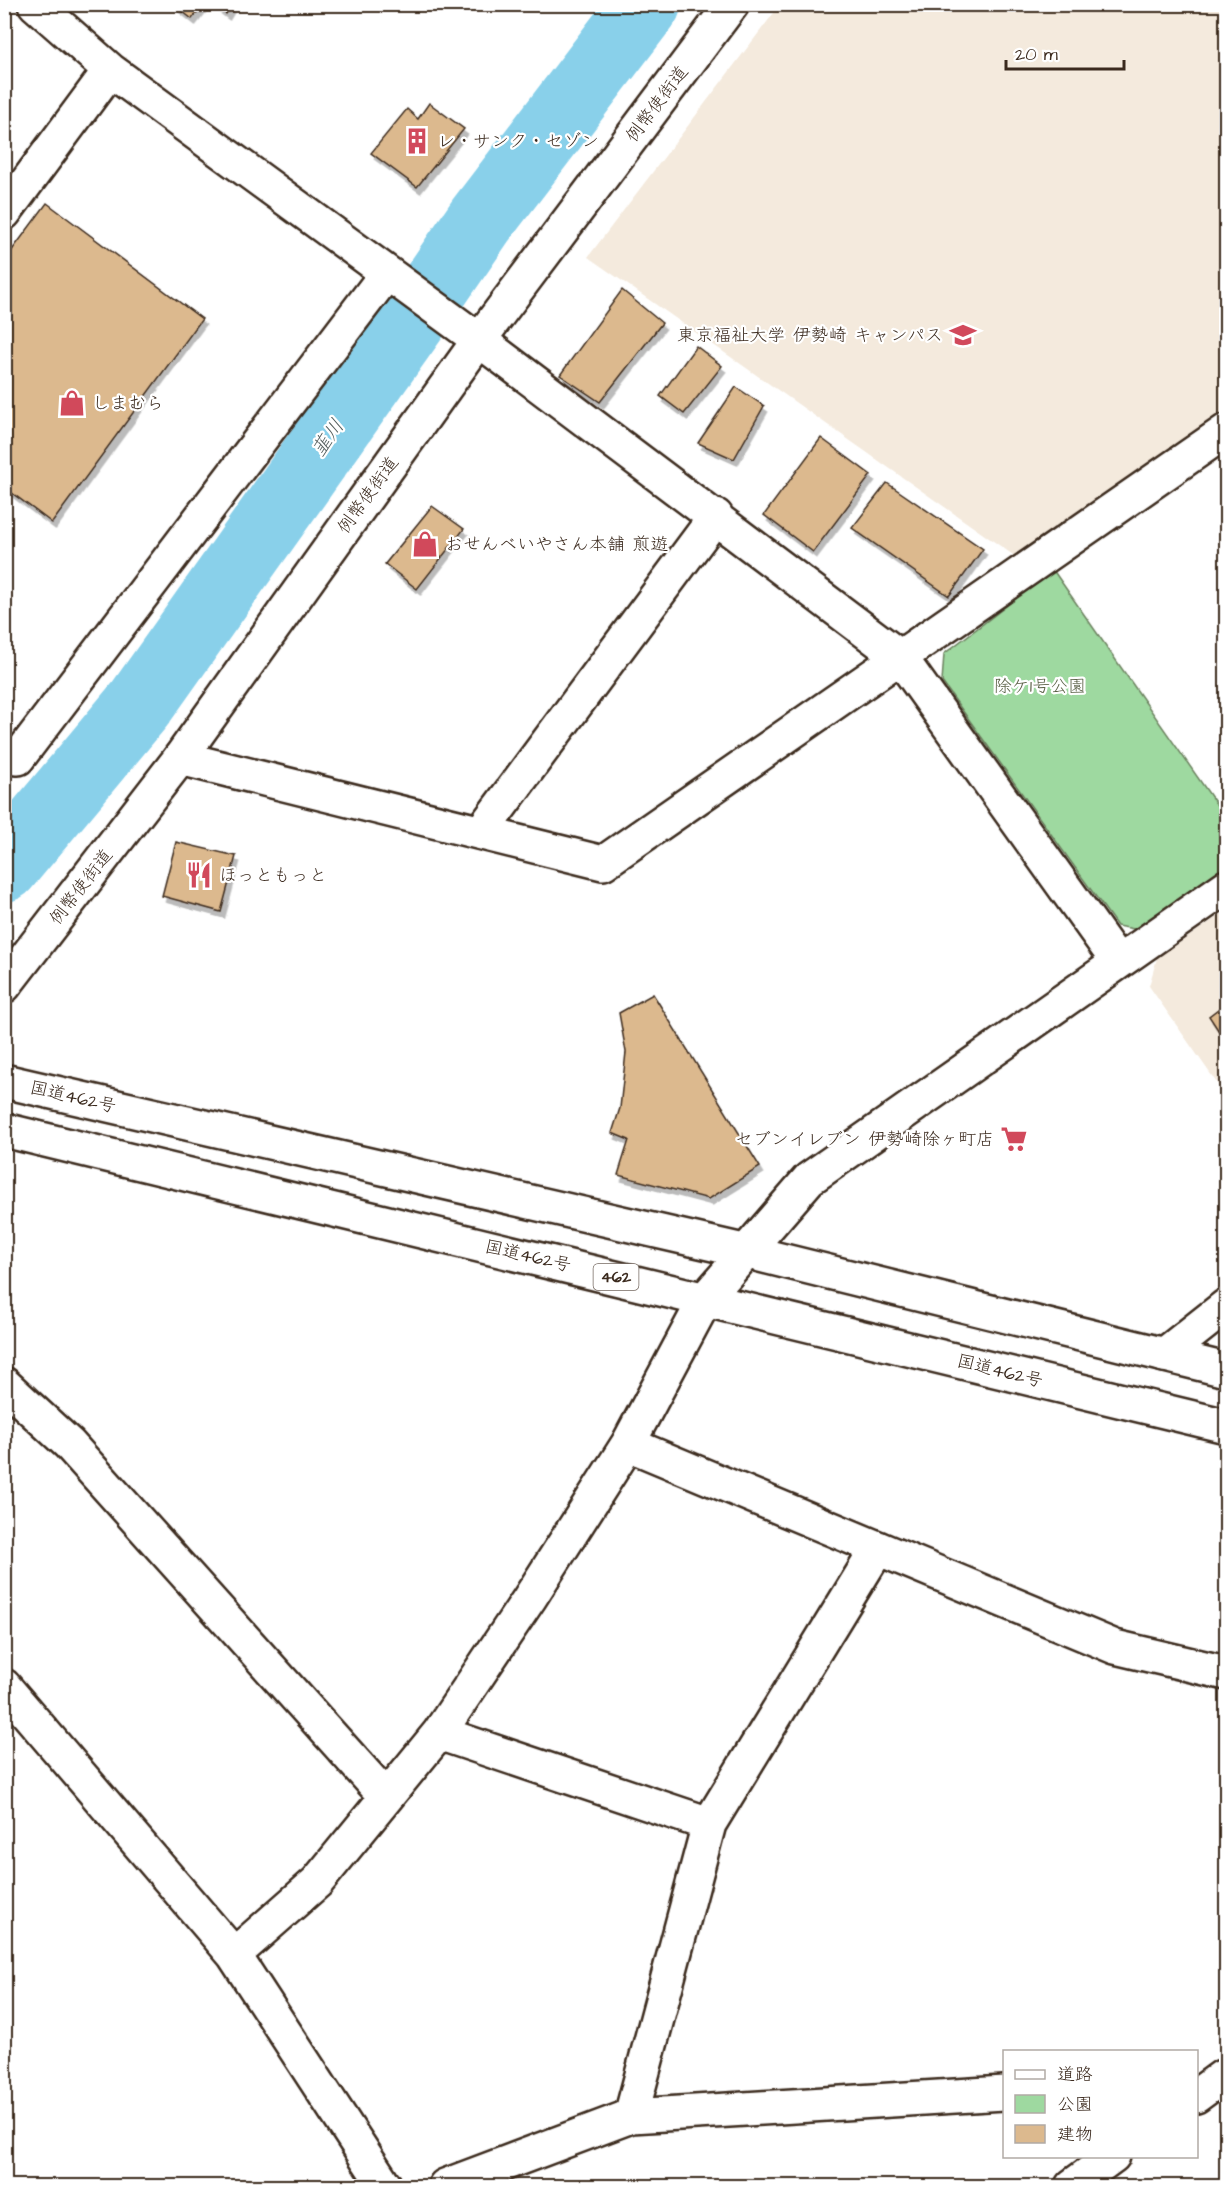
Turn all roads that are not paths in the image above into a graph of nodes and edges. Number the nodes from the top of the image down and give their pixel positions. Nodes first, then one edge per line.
1 (35, 4) edge
2 (732, 4) edge
3 (110, 70) junction
4 (4, 213) edge
5 (387, 273) junction
6 (479, 340) junction
7 (1227, 431) edge
8 (716, 516) junction
9 (900, 657) junction
10 (4, 757) edge
11 (180, 758) junction
12 (481, 832) junction
13 (1227, 887) edge
14 (1118, 962) junction
15 (4, 986) edge
16 (4, 1081) edge
17 (4, 1130) edge
18 (748, 1252) junction
19 (706, 1298) junction
20 (1227, 1306) edge
21 (1164, 1355) junction
22 (1227, 1370) edge
23 (4, 1384) edge
24 (1227, 1426) edge
25 (628, 1444) junction
26 (878, 1548) junction
27 (1227, 1673) edge
28 (4, 1686) edge
29 (439, 1733) junction
30 (386, 1797) junction
31 (709, 1824) junction
32 (234, 1955) junction
33 (1003, 2093) edge
34 (630, 2116) junction
35 (1112, 2158) edge
36 (385, 2187) edge
37 (445, 2187) edge
38 (1072, 2187) edge

1 - 3 main road
2 - 6 main road, 例幣使街道
3 - 4 main road
3 - 5 main road
5 - 6 main road
5 - 10 main road
6 - 8 main road
6 - 11 main road, 例幣使街道
7 - 9 main road
8 - 9 main road
8 - 12 main road
9 - 12 main road
9 - 14 main road
11 - 12 main road
11 - 15 main road, 例幣使街道
13 - 14 main road
14 - 18 main road
16 - 18 main road, 国道462号
17 - 19 main road, 国道462号 / 462
18 - 19 main road
18 - 21 main road, 国道462号
19 - 24 main road, 国道462号 / 462
19 - 25 main road
20 - 21 main road
21 - 22 main road, 国道462号
23 - 30 main road
25 - 26 main road
25 - 29 main road
26 - 27 main road
26 - 31 main road
28 - 32 main road
29 - 30 main road
29 - 31 main road
30 - 32 main road
31 - 34 main road
32 - 36 main road
33 - 34 main road
34 - 37 main road
35 - 38 main road

